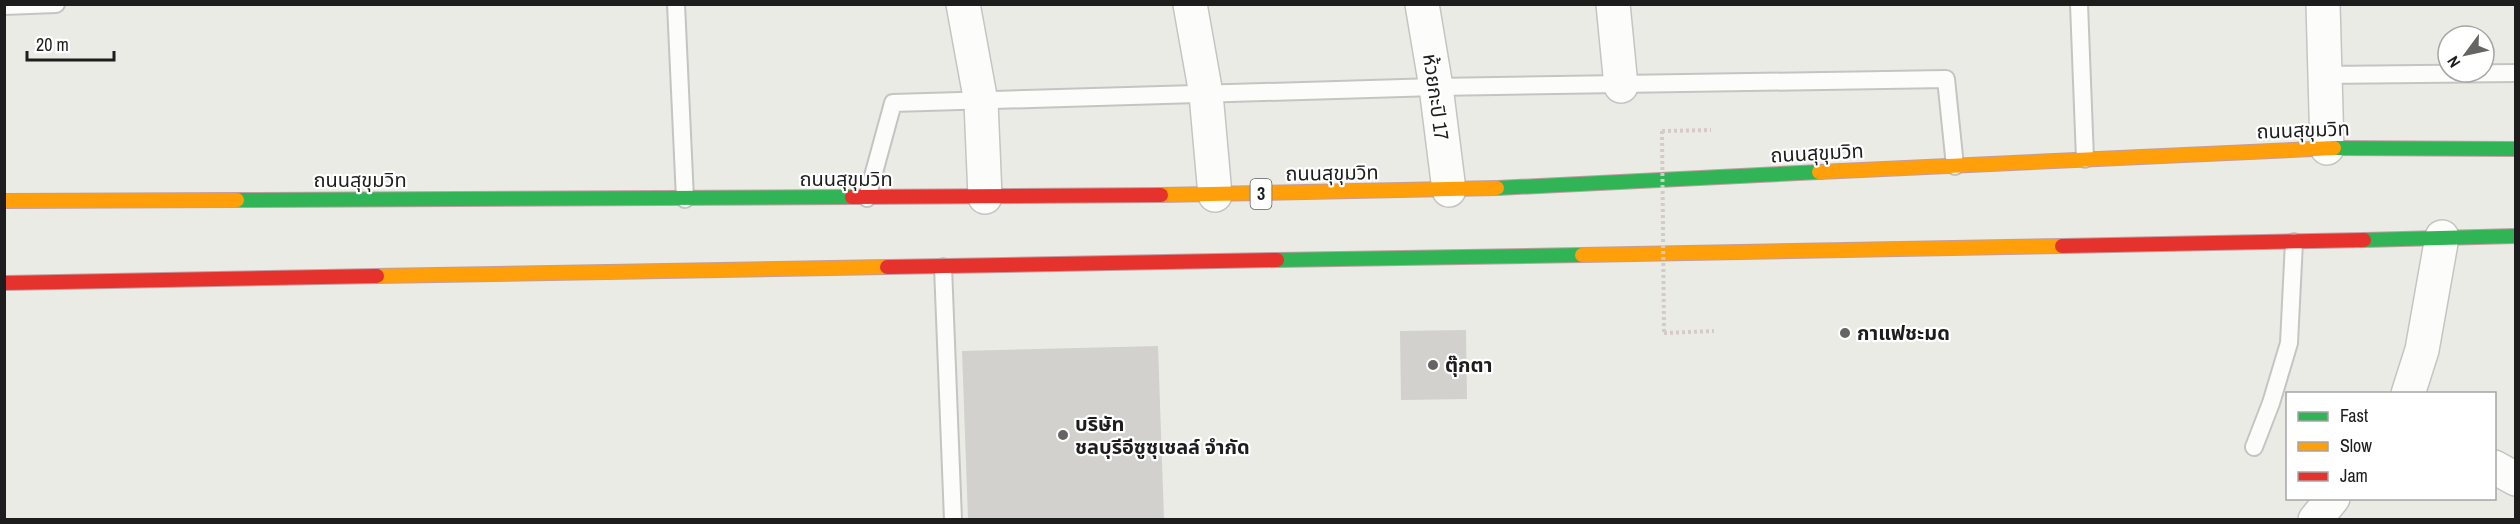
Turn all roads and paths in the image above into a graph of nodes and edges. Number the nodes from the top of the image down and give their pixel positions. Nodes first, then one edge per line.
1 (56, 4) edge
2 (676, 4) edge
3 (963, 4) edge
4 (1190, 4) edge
5 (1422, 4) edge
6 (1612, 4) edge
7 (2079, 4) edge
8 (2323, 4) edge
9 (4, 6) edge
10 (2516, 73) edge
11 (2324, 75) junction
12 (1621, 86) junction
13 (1436, 87) junction
14 (1206, 94) junction
15 (981, 102) junction
16 (1712, 130) dead end
17 (2327, 148) junction
18 (2516, 149) edge
19 (2085, 159) junction
20 (1955, 166) junction
21 (1449, 190) junction
22 (1215, 195) junction
23 (985, 197) junction
24 (867, 198) junction
25 (685, 199) junction
26 (4, 201) edge
27 (2516, 236) edge
28 (2442, 237) junction
29 (2294, 242) junction
30 (943, 267) junction
31 (4, 284) edge
32 (1714, 332) dead end
33 (2408, 392) edge
34 (2254, 447) dead end
35 (2496, 468) edge
36 (2516, 479) edge
37 (2331, 500) edge
38 (953, 519) edge
39 (2314, 519) edge

1 - 9 lane
2 - 25 lane
3 - 15 street
4 - 14 street
5 - 13 street, ห้วยกะปิ 17
6 - 12 street
7 - 19 lane
8 - 11 street
10 - 11 lane
11 - 17 street
12 - 13 lane
12 - 20 lane
13 - 14 lane
13 - 21 street, ห้วยกะปิ 17
14 - 15 lane
14 - 22 street
15 - 23 street
15 - 24 lane
16 - 32 path, bridge
17 - 18 highway, ถนนสุขุมวิท / 3
17 - 19 highway, ถนนสุขุมวิท / 3
19 - 20 highway, ถนนสุขุมวิท / 3
20 - 21 highway, ถนนสุขุมวิท / 3
21 - 22 highway, ถนนสุขุมวิท / 3
22 - 23 highway, ถนนสุขุมวิท / 3
23 - 24 highway, ถนนสุขุมวิท / 3
24 - 25 highway, ถนนสุขุมวิท / 3
25 - 26 highway, ถนนสุขุมวิท / 3
27 - 28 highway
28 - 29 highway
28 - 33 street
29 - 30 highway
29 - 34 lane
30 - 31 highway
30 - 38 lane
35 - 36 street
37 - 39 street

